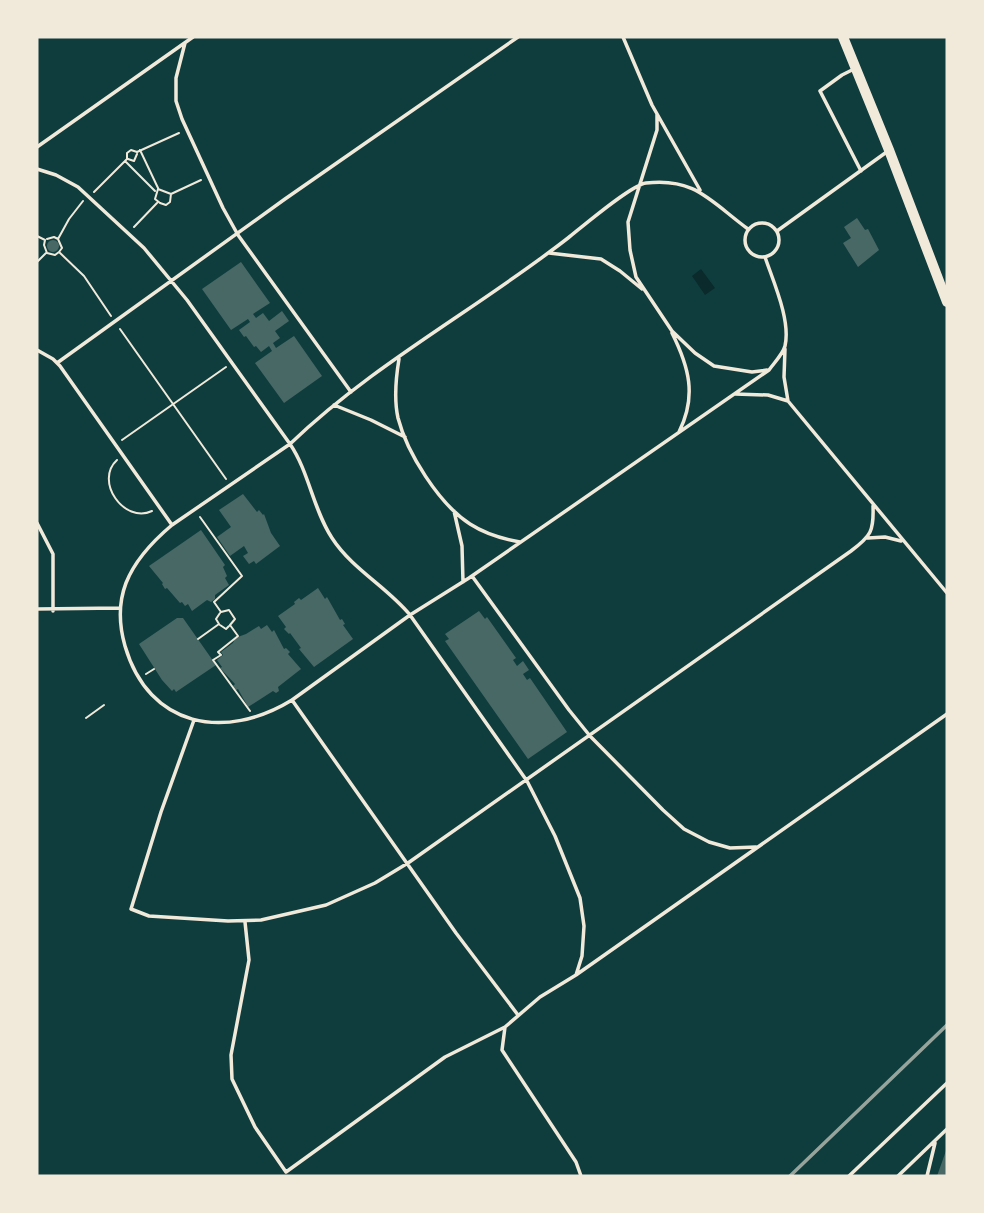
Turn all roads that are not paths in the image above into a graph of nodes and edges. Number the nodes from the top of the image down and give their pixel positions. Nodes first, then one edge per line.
1 (194, 37) edge
2 (518, 37) edge
3 (623, 37) edge
4 (843, 37) edge
5 (185, 43) junction
6 (856, 68) junction
7 (657, 114) junction
8 (37, 147) edge
9 (889, 150) junction
10 (37, 169) edge
11 (861, 171) junction
12 (642, 184) junction
13 (701, 192) junction
14 (748, 229) junction
15 (777, 231) junction
16 (238, 234) junction
17 (549, 253) junction
18 (765, 257) junction
19 (172, 281) junction
20 (644, 290) junction
21 (947, 302) edge
22 (671, 331) junction
23 (785, 347) junction
24 (37, 349) edge
25 (400, 358) junction
26 (58, 363) junction
27 (769, 370) junction
28 (351, 392) junction
29 (734, 394) junction
30 (788, 401) junction
31 (334, 405) junction
32 (678, 435) junction
33 (405, 437) junction
34 (290, 444) junction
35 (873, 506) junction
36 (454, 509) junction
37 (37, 523) edge
38 (172, 525) junction
39 (868, 538) junction
40 (902, 541) junction
41 (520, 542) junction
42 (472, 576) junction
43 (463, 582) junction
44 (947, 593) edge
45 (119, 608) junction
46 (37, 609) edge
47 (53, 611) junction
48 (410, 615) junction
49 (292, 700) junction
50 (947, 714) edge
51 (194, 720) junction
52 (590, 736) junction
53 (527, 781) junction
54 (757, 847) junction
55 (408, 863) junction
56 (245, 921) junction
57 (576, 975) junction
58 (518, 1015) junction
59 (505, 1027) junction
60 (947, 1083) edge
61 (947, 1129) edge
62 (935, 1141) junction
63 (286, 1171) junction
64 (281, 1176) edge
65 (581, 1176) edge
66 (849, 1176) edge
67 (898, 1176) edge
68 (927, 1176) edge

1 - 5 lane
2 - 16 lane
3 - 7 lane
4 - 6 street
5 - 8 lane
5 - 16 lane
6 - 9 street
6 - 11 lane
7 - 12 lane
7 - 13 lane
9 - 11 lane
9 - 21 street
10 - 19 lane
11 - 15 lane
12 - 13 lane
12 - 17 lane
12 - 20 lane
13 - 14 lane
14 - 15 lane
14 - 18 lane
15 - 18 lane
16 - 19 lane
16 - 28 lane
17 - 20 lane
17 - 25 lane
18 - 23 lane
19 - 26 lane
19 - 34 lane
20 - 22 lane
22 - 27 lane
22 - 32 lane
23 - 27 lane
23 - 30 lane
24 - 26 lane
25 - 28 lane
25 - 33 lane
26 - 38 lane
27 - 29 lane
28 - 31 lane
29 - 30 lane
29 - 32 lane
30 - 35 lane
31 - 33 lane
31 - 34 lane
32 - 41 lane
33 - 36 lane
34 - 38 lane
34 - 48 lane
35 - 39 lane
35 - 40 lane
36 - 41 lane
36 - 43 lane
37 - 47 lane
38 - 45 lane
39 - 40 lane
39 - 52 lane
40 - 44 lane
41 - 42 lane
42 - 43 lane
42 - 52 lane
43 - 48 lane
45 - 47 lane
45 - 51 lane
46 - 47 lane
48 - 49 lane
48 - 53 lane
49 - 51 lane
49 - 55 lane
50 - 54 lane
51 - 56 lane
52 - 53 lane
52 - 54 lane
53 - 55 lane
53 - 57 lane
54 - 57 lane
55 - 56 lane
55 - 58 lane
56 - 63 lane
57 - 58 lane
58 - 59 lane
59 - 63 lane
59 - 65 lane
60 - 66 lane
61 - 62 lane
62 - 67 lane
62 - 68 lane
63 - 64 lane

